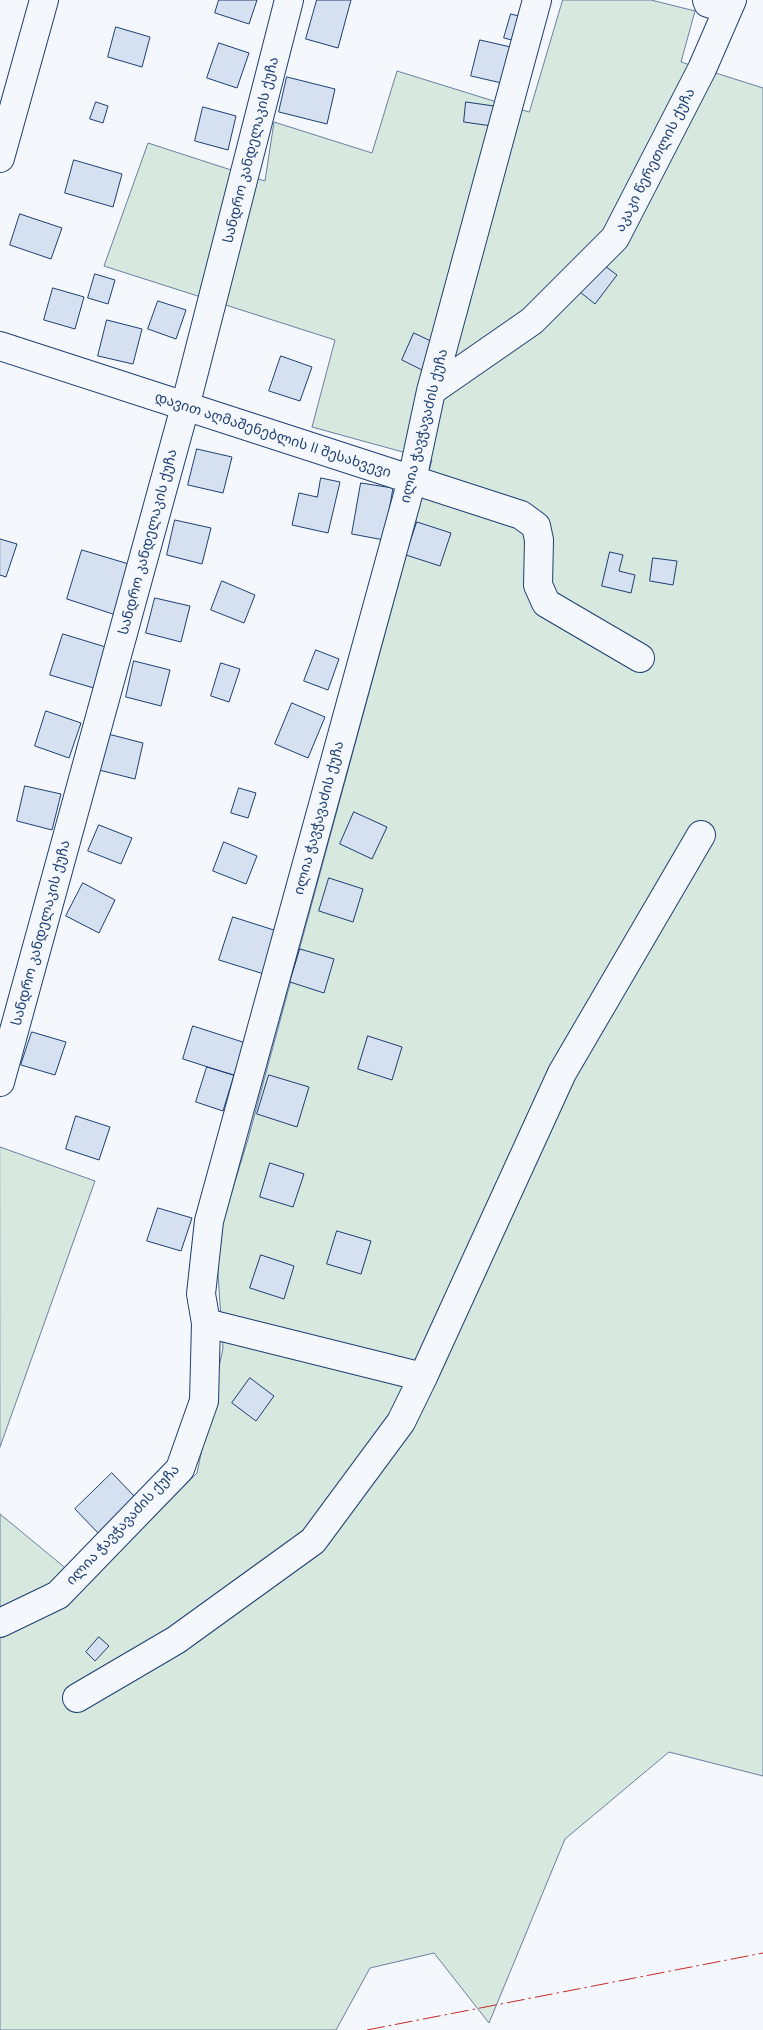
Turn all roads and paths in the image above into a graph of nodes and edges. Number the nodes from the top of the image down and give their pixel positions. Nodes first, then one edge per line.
1 (44, 0) edge
2 (289, 0) edge
3 (537, 0) edge
4 (722, 3) edge
5 (6, 114) edge
6 (0, 158) edge
7 (0, 346) edge
8 (431, 391) junction
9 (185, 407) junction
10 (412, 480) junction
11 (640, 658) dead end
12 (701, 835) dead end
13 (0, 1082) edge
14 (206, 1323) junction
15 (423, 1377) junction
16 (0, 1623) edge
17 (77, 1698) dead end

1 - 5 street
2 - 9 street, სანდრო კანდელაკის ქუჩა
3 - 8 street, ილია ჭავჭავაძის ქუჩა
4 - 8 street, აკაკი წერეთლის ქუჩა
5 - 6 street
7 - 9 street, დავით აღმაშენებლის II შესახვევი
8 - 10 street, ილია ჭავჭავაძის ქუჩა
9 - 10 street, დავით აღმაშენებლის II შესახვევი
9 - 13 street, სანდრო კანდელაკის ქუჩა
10 - 11 street, დავით აღმაშენებლის II შესახვევი
10 - 14 street, ილია ჭავჭავაძის ქუჩა
12 - 15 street
14 - 15 street
14 - 16 street, ილია ჭავჭავაძის ქუჩა
15 - 17 street

